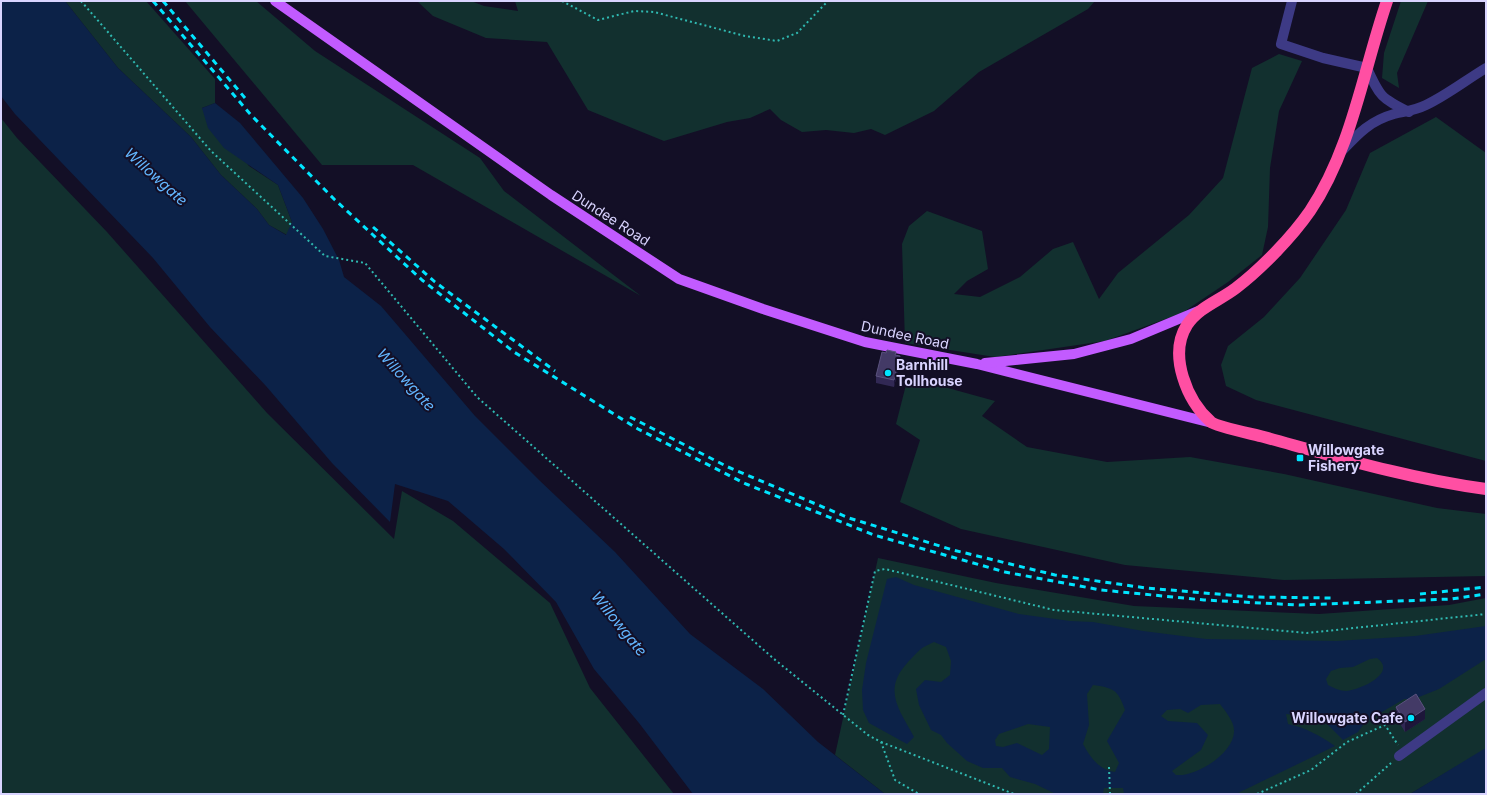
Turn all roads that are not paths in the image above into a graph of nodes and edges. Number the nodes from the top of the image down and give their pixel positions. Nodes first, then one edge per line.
1 (275, 1) edge
2 (1292, 1) edge
3 (1387, 1) edge
4 (1367, 68) junction
5 (1486, 68) edge
6 (1409, 112) junction
7 (1340, 153) junction
8 (1198, 311) junction
9 (977, 364) junction
10 (1212, 423) junction
11 (1486, 489) edge
12 (1486, 693) edge
13 (1401, 754) road end

1 - 9 main road, Dundee Road
2 - 4 lane
3 - 4 highway
4 - 6 lane
4 - 7 highway
5 - 6 lane
6 - 7 lane
7 - 8 highway
8 - 9 main road
8 - 10 highway
9 - 10 main road
10 - 11 highway
12 - 13 lane

